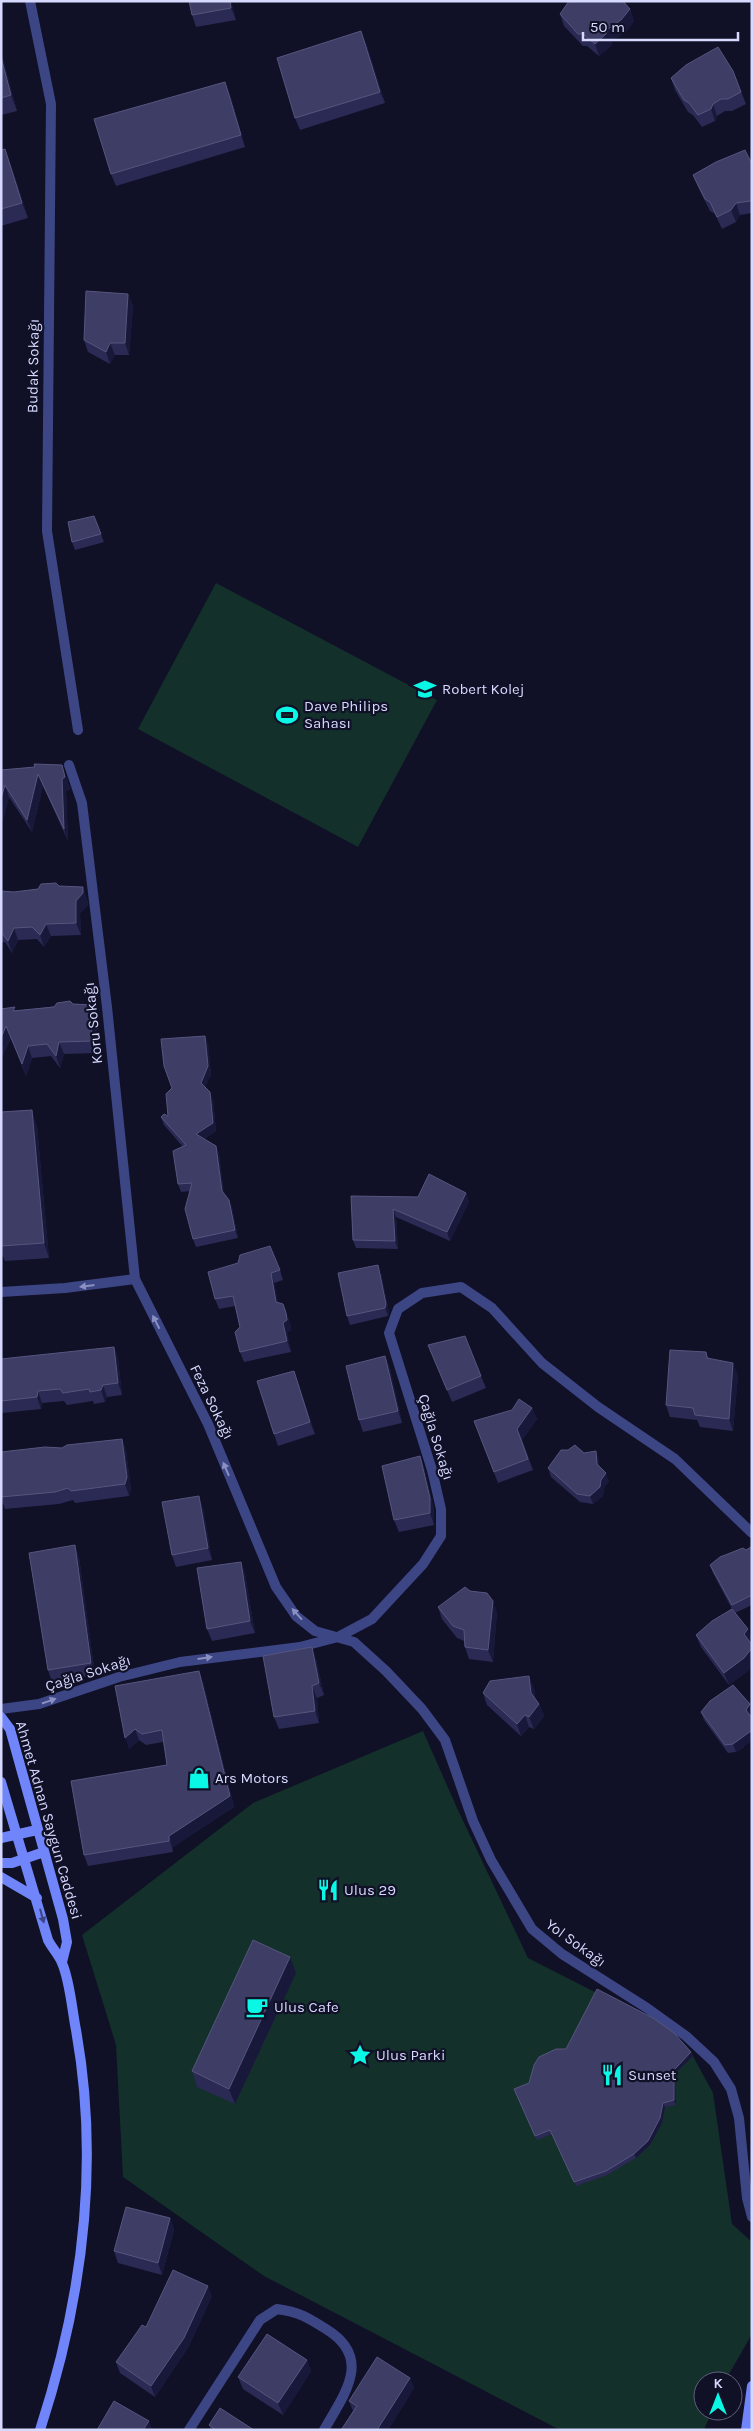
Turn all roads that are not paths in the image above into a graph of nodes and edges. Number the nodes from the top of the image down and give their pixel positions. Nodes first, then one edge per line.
1 (30, 1) edge
2 (78, 730) dead end
3 (69, 765) dead end
4 (135, 1279) junction
5 (1, 1292) edge
6 (752, 1533) edge
7 (338, 1637) junction
8 (1, 1709) edge
9 (1, 1717) edge
10 (1, 1782) edge
11 (37, 1830) junction
12 (18, 1836) junction
13 (1, 1838) edge
14 (44, 1852) junction
15 (24, 1860) junction
16 (1, 1863) edge
17 (1, 1877) edge
18 (36, 1898) junction
19 (62, 1962) junction
20 (752, 2217) edge
21 (752, 2386) edge
22 (40, 2430) edge
23 (189, 2430) edge
24 (324, 2430) edge
25 (746, 2430) edge

1 - 2 street, Budak Sokağı
3 - 4 street, Koru Sokağı
4 -> 5 street
7 -> 4 street, Feza Sokağı
6 - 7 street, Çağla Sokağı
8 -> 7 street, Çağla Sokağı
7 - 20 street, Yol Sokağı
9 - 11 main road, Ahmet Adnan Saygun Caddesi
10 - 12 main road, Ahmet Adnan Saygun Caddesi
11 - 12 main road
11 - 14 main road, Ahmet Adnan Saygun Caddesi
12 - 13 main road
12 - 15 main road, Ahmet Adnan Saygun Caddesi
14 - 15 main road
14 - 19 main road, Ahmet Adnan Saygun Caddesi
15 - 16 main road
15 - 18 main road, Ahmet Adnan Saygun Caddesi
17 - 18 main road
18 -> 19 main road, Ahmet Adnan Saygun Caddesi
19 - 22 main road, Ahmet Adnan Saygun Caddesi
21 - 25 main road
23 - 24 street

